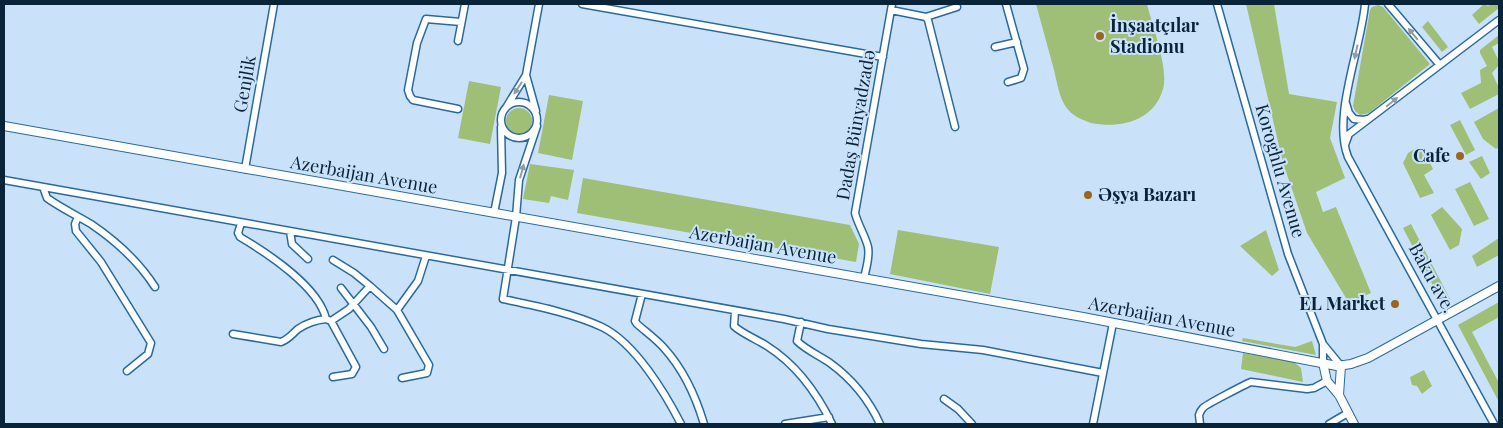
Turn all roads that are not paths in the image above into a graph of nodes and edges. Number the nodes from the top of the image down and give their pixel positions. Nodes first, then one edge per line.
1 (274, 4) edge
2 (465, 4) edge
3 (539, 4) edge
4 (582, 4) edge
5 (1006, 4) edge
6 (1217, 4) edge
7 (1365, 4) edge
8 (1371, 4) edge
9 (1388, 4) edge
10 (892, 7) edge
11 (957, 7) dead end
12 (1364, 13) junction
13 (926, 17) junction
14 (1499, 20) edge
15 (461, 22) junction
16 (458, 41) dead end
17 (1017, 42) junction
18 (995, 47) dead end
19 (883, 57) junction
20 (1439, 64) junction
21 (526, 75) junction
22 (1008, 82) dead end
23 (1346, 102) junction
24 (458, 110) dead end
25 (505, 110) junction
26 (537, 118) junction
27 (1371, 118) junction
28 (501, 121) junction
29 (4, 126) edge
30 (537, 126) junction
31 (955, 127) dead end
32 (1344, 146) junction
33 (244, 170) junction
34 (4, 180) edge
35 (43, 187) junction
36 (494, 213) junction
37 (78, 217) junction
38 (516, 217) junction
39 (241, 223) junction
40 (290, 232) junction
41 (426, 256) junction
42 (308, 259) dead end
43 (333, 260) dead end
44 (507, 269) junction
45 (864, 278) junction
46 (370, 286) junction
47 (1499, 286) edge
48 (155, 287) dead end
49 (340, 288) dead end
50 (642, 294) junction
51 (354, 304) junction
52 (397, 310) junction
53 (735, 311) junction
54 (328, 320) junction
55 (1438, 320) junction
56 (801, 322) junction
57 (1113, 323) junction
58 (233, 334) dead end
59 (1323, 344) junction
60 (384, 349) dead end
61 (1323, 363) junction
62 (1341, 366) junction
63 (127, 371) dead end
64 (1103, 373) junction
65 (333, 378) dead end
66 (402, 378) dead end
67 (1327, 381) junction
68 (1339, 395) junction
69 (944, 399) dead end
70 (1348, 413) junction
71 (829, 417) junction
72 (681, 424) edge
73 (704, 424) edge
74 (785, 424) edge
75 (832, 424) edge
76 (880, 424) edge
77 (972, 424) edge
78 (1093, 424) edge
79 (1200, 424) edge
80 (1329, 424) edge
81 (1354, 424) edge
82 (1494, 424) edge

1 - 33 street, Genjlik
2 - 15 street
3 - 21 street
4 - 19 street
5 - 17 street
6 - 59 street, Koroghlu Avenue
7 - 12 street
8 - 12 street
20 -> 9 street
10 - 13 street
10 - 19 street, Dadaş Bünyadzadə
11 - 13 street
12 -> 23 street
13 - 31 street
14 - 20 street
15 - 16 street
15 - 24 street
17 - 18 street
17 - 22 street
19 - 45 street, Dadaş Bünyadzadə
27 -> 20 street
21 -> 25 street
21 - 26 street
23 - 27 street
23 - 32 street
25 - 26 street
25 - 28 street
26 - 30 street
27 - 32 street
28 - 30 street
28 - 36 street
29 - 33 street, Azerbaijan Avenue
38 -> 30 street
32 - 55 street, Baku ave.
33 - 36 street, Azerbaijan Avenue
34 - 35 street
35 - 37 street
35 - 39 street
36 - 38 street, Azerbaijan Avenue
37 - 48 street
37 - 63 street
38 - 44 street
38 - 45 street, Azerbaijan Avenue
39 - 40 street
39 - 54 street
40 - 41 street
40 - 42 street
41 - 44 street
41 - 52 street
43 - 46 street
44 - 50 street
44 - 72 street
45 - 57 street, Azerbaijan Avenue
46 - 51 street
46 - 52 street
47 - 55 street, Azerbaijan Avenue
49 - 51 street
50 - 53 street
50 - 73 street
51 - 54 street
51 - 60 street
52 - 66 street
53 - 56 street
53 - 71 street
54 - 58 street
54 - 65 street
55 - 62 street, Azerbaijan Avenue
55 - 82 street, Baku ave.
56 - 64 street
56 - 76 street
57 - 61 street, Azerbaijan Avenue
57 - 64 street
59 - 61 street
59 - 62 street
61 - 62 street, Azerbaijan Avenue
61 - 67 street
62 - 68 street
64 - 78 street
67 - 68 street
67 - 79 street
68 - 70 street
69 - 77 street
70 - 80 street
70 - 81 street
71 - 74 street
71 - 75 street

